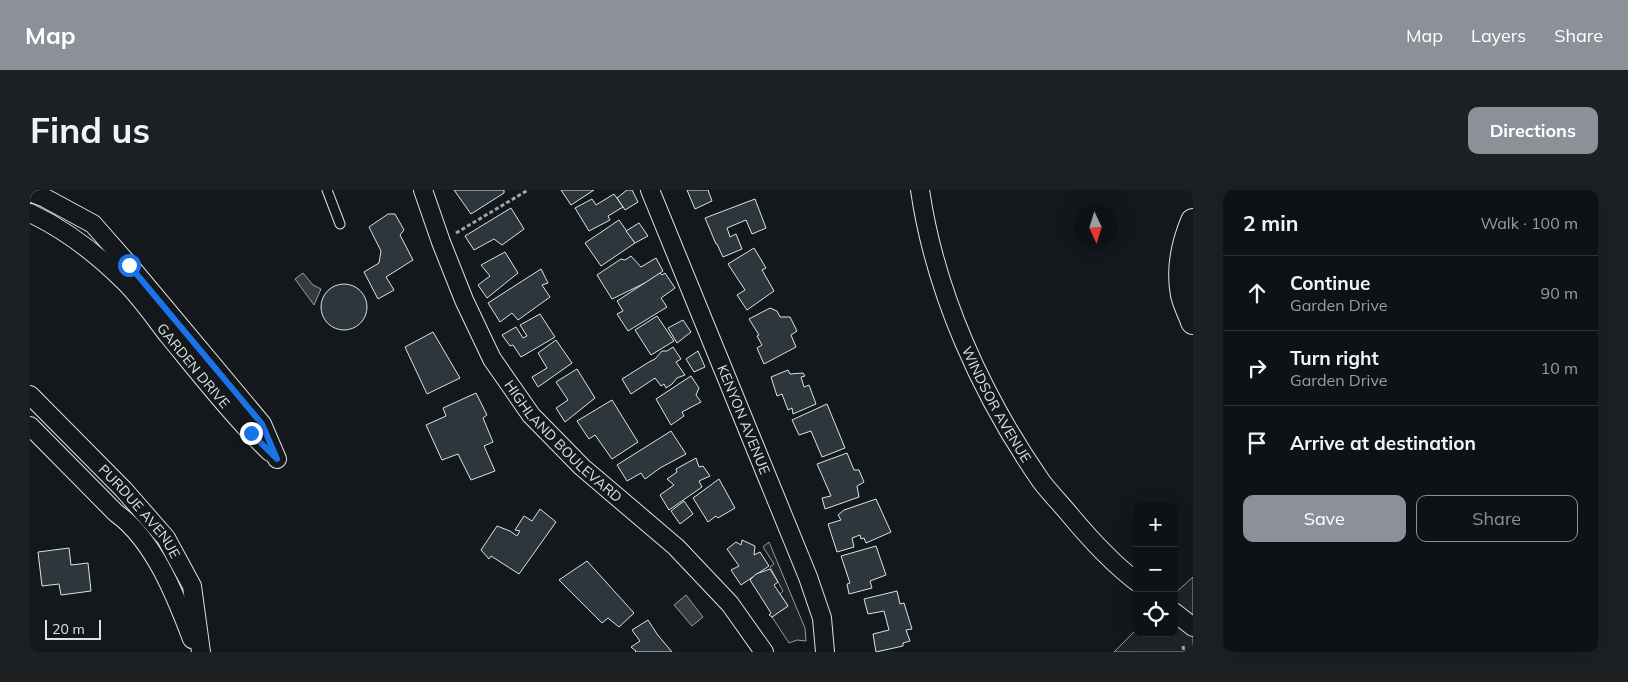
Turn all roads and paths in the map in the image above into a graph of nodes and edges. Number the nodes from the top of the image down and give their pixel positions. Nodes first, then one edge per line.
1 (327, 190) edge
2 (423, 190) edge
3 (528, 190) edge
4 (650, 190) edge
5 (920, 190) edge
6 (30, 192) edge
7 (30, 213) edge
8 (1193, 221) edge
9 (340, 224) dead end
10 (441, 242) junction
11 (1193, 322) edge
12 (30, 395) edge
13 (30, 426) edge
14 (1133, 578) edge
15 (1178, 615) edge
16 (1193, 627) edge
17 (1183, 646) dead end
18 (199, 652) edge
19 (764, 652) edge
20 (825, 652) edge
21 (1184, 652) edge

1 - 9 lane
2 - 10 street, HIGHLAND BOULEVARD
3 - 10 path
4 - 20 street, KENYON AVENUE
5 - 14 street, WINDSOR AVENUE
6 - 7 street, GARDEN DRIVE
8 - 11 main road
10 - 19 street, HIGHLAND BOULEVARD
12 - 18 street, PURDUE AVENUE
13 - 18 street, PURDUE AVENUE
15 - 16 street
17 - 21 path

